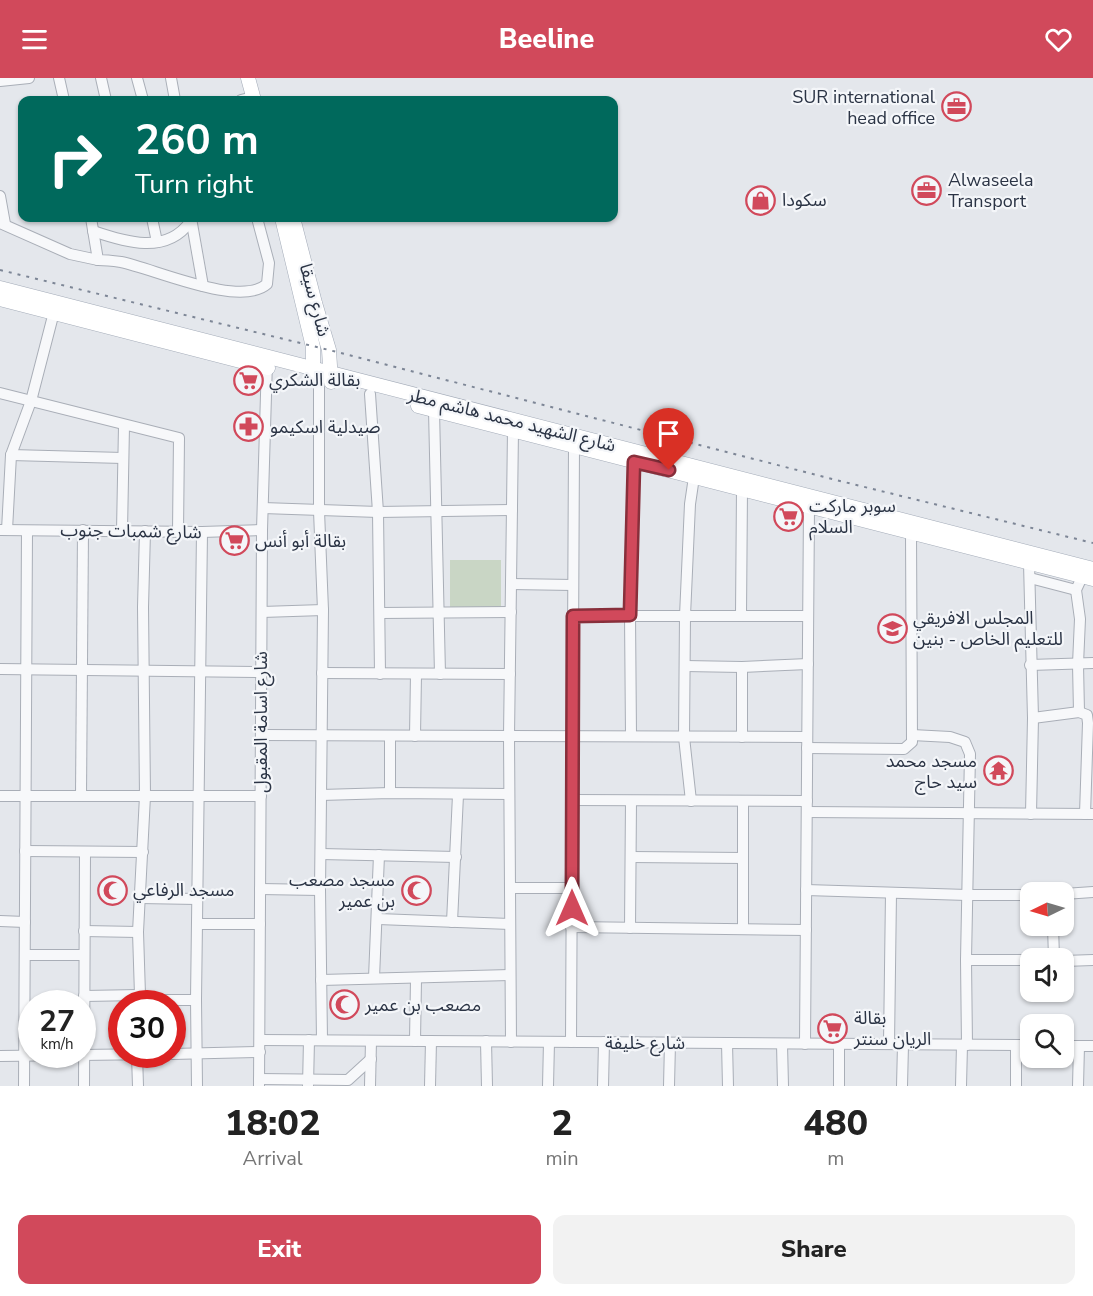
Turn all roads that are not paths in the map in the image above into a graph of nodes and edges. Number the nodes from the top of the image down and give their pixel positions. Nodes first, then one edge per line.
1 (28, 78) edge
2 (59, 78) edge
3 (101, 78) edge
4 (137, 78) edge
5 (171, 78) edge
6 (248, 78) edge
7 (258, 78) edge
8 (0, 81) edge
9 (63, 96) edge
10 (105, 96) edge
11 (142, 96) edge
12 (175, 96) edge
13 (252, 96) edge
14 (254, 96) edge
15 (0, 196) edge
16 (92, 222) edge
17 (153, 222) edge
18 (190, 222) edge
19 (191, 222) edge
20 (258, 222) edge
21 (283, 222) edge
22 (294, 222) edge
23 (3, 224) edge
24 (93, 231) junction
25 (157, 242) junction
26 (98, 260) junction
27 (203, 286) junction
28 (0, 288) edge
29 (0, 299) edge
30 (54, 312) junction
31 (267, 362) junction
32 (321, 377) junction
33 (0, 393) edge
34 (370, 394) junction
35 (30, 401) junction
36 (434, 410) junction
37 (124, 426) junction
38 (513, 430) junction
39 (574, 446) junction
40 (10, 455) junction
41 (123, 458) junction
42 (634, 462) junction
43 (694, 477) junction
44 (741, 489) junction
45 (809, 507) junction
46 (263, 508) junction
47 (437, 510) junction
48 (512, 510) junction
49 (319, 511) junction
50 (378, 512) junction
51 (4, 530) edge
52 (83, 530) junction
53 (27, 531) junction
54 (122, 531) junction
55 (145, 531) junction
56 (262, 531) junction
57 (178, 532) junction
58 (202, 532) junction
59 (911, 533) junction
60 (1029, 563) junction
61 (1087, 573) edge
62 (1030, 578) junction
63 (511, 584) junction
64 (573, 585) junction
65 (1076, 590) junction
66 (323, 610) junction
67 (262, 612) junction
68 (511, 612) junction
69 (380, 613) junction
70 (440, 613) junction
71 (630, 615) junction
72 (573, 616) junction
73 (685, 616) junction
74 (741, 616) junction
75 (808, 616) junction
76 (1093, 663) edge
77 (808, 664) junction
78 (1078, 664) junction
79 (1030, 665) junction
80 (685, 666) junction
81 (742, 667) junction
82 (0, 669) edge
83 (26, 670) junction
84 (82, 670) junction
85 (143, 672) junction
86 (202, 672) junction
87 (261, 672) junction
88 (322, 673) junction
89 (380, 674) junction
90 (416, 674) junction
91 (440, 674) junction
92 (510, 674) junction
93 (1079, 712) junction
94 (1033, 718) junction
95 (261, 735) junction
96 (321, 735) junction
97 (912, 735) junction
98 (390, 736) junction
99 (415, 736) junction
100 (509, 736) junction
101 (572, 736) junction
102 (631, 736) junction
103 (684, 737) junction
104 (742, 737) junction
105 (807, 743) junction
106 (390, 793) junction
107 (509, 794) junction
108 (321, 795) junction
109 (458, 795) junction
110 (0, 796) edge
111 (26, 796) junction
112 (81, 796) junction
113 (145, 796) junction
114 (199, 796) junction
115 (261, 796) junction
116 (572, 800) junction
117 (631, 801) junction
118 (691, 801) junction
119 (743, 801) junction
120 (807, 806) junction
121 (970, 814) junction
122 (1031, 814) junction
123 (1089, 814) edge
124 (25, 851) junction
125 (85, 852) junction
126 (143, 852) junction
127 (321, 854) junction
128 (380, 855) junction
129 (456, 857) junction
130 (631, 857) junction
131 (743, 858) junction
132 (510, 888) junction
133 (572, 888) junction
134 (261, 889) junction
135 (320, 890) junction
136 (806, 890) junction
137 (1093, 892) edge
138 (891, 893) junction
139 (1074, 893) edge
140 (968, 895) junction
141 (1020, 895) edge
142 (140, 898) junction
143 (197, 899) junction
144 (378, 919) junction
145 (0, 921) edge
146 (25, 922) junction
147 (453, 922) junction
148 (197, 924) junction
149 (260, 924) junction
150 (510, 924) junction
151 (572, 927) junction
152 (630, 928) junction
153 (743, 929) junction
154 (806, 930) junction
155 (84, 932) junction
156 (138, 932) junction
157 (25, 955) junction
158 (84, 955) junction
159 (966, 960) junction
160 (1020, 960) edge
161 (1093, 960) edge
162 (1074, 961) edge
163 (510, 975) junction
164 (374, 978) junction
165 (416, 979) junction
166 (321, 980) junction
167 (25, 990) edge
168 (84, 990) edge
169 (140, 990) edge
170 (186, 1000) edge
171 (196, 1000) junction
172 (260, 1040) junction
173 (309, 1040) junction
174 (322, 1040) junction
175 (371, 1041) junction
176 (415, 1041) junction
177 (431, 1041) junction
178 (486, 1041) junction
179 (511, 1042) junction
180 (549, 1042) junction
181 (571, 1042) junction
182 (604, 1042) junction
183 (670, 1043) junction
184 (727, 1043) junction
185 (782, 1044) junction
186 (805, 1044) junction
187 (839, 1044) junction
188 (889, 1044) junction
189 (903, 1044) junction
190 (964, 1045) junction
191 (1016, 1045) junction
192 (1020, 1045) edge
193 (1074, 1046) edge
194 (1079, 1046) junction
195 (1093, 1046) edge
196 (260, 1052) junction
197 (186, 1054) edge
198 (197, 1054) junction
199 (0, 1056) edge
200 (18, 1056) edge
201 (371, 1059) junction
202 (24, 1068) edge
203 (84, 1068) edge
204 (137, 1068) edge
205 (259, 1082) edge
206 (308, 1083) edge
207 (24, 1086) edge
208 (84, 1086) edge
209 (138, 1086) edge
210 (197, 1086) edge
211 (370, 1086) edge
212 (430, 1086) edge
213 (487, 1086) edge
214 (548, 1086) edge
215 (603, 1086) edge
216 (669, 1086) edge
217 (728, 1086) edge
218 (783, 1086) edge
219 (839, 1086) edge
220 (902, 1086) edge
221 (961, 1086) edge
222 (1016, 1086) edge
223 (1078, 1086) edge

1 - 8 street
2 - 9 street
3 - 10 street
4 - 11 street
5 - 12 street
6 - 13 main road
7 - 14 main road
15 - 23 street
16 - 24 street
17 - 25 street
18 - 25 street
19 - 27 street
20 - 27 street
21 - 32 main road, شارع سيقا
22 - 32 main road, شارع سيقا
23 - 26 street
24 - 25 street
24 - 26 street
26 - 27 street
28 - 31 main road, شارع الشهيد محمد هاشم مطر
29 - 30 main road, شارع الشهيد محمد هاشم مطر
30 - 31 main road, شارع الشهيد محمد هاشم مطر
30 - 35 street
31 - 32 main road, شارع الشهيد محمد هاشم مطر
31 - 46 street, شارع اسامة المقبول
32 - 34 main road, شارع الشهيد محمد هاشم مطر
32 - 49 street
32 - 61 main road, شارع الشهيد محمد هاشم مطر
33 - 35 street
34 - 36 main road, شارع الشهيد محمد هاشم مطر
34 - 50 street
35 - 37 street
35 - 40 street
36 - 38 main road, شارع الشهيد محمد هاشم مطر
36 - 47 street
37 - 41 street
37 - 57 street
38 - 39 main road, شارع الشهيد محمد هاشم مطر
38 - 48 street
39 - 42 main road, شارع الشهيد محمد هاشم مطر
39 - 64 street
40 - 41 street
40 - 51 street
41 - 54 street
42 - 43 main road, شارع الشهيد محمد هاشم مطر
42 - 71 street
43 - 44 main road, شارع الشهيد محمد هاشم مطر
43 - 73 street
44 - 45 main road, شارع الشهيد محمد هاشم مطر
44 - 74 street
45 - 59 main road, شارع الشهيد محمد هاشم مطر
45 - 75 street
46 - 49 street
46 - 56 street, شارع اسامة المقبول
47 - 48 street
47 - 50 street
47 - 70 street
48 - 63 street
49 - 50 street
49 - 66 street
50 - 69 street
51 - 53 street, شارع شمبات جنوب
52 - 53 street, شارع شمبات جنوب
52 - 54 street, شارع شمبات جنوب
52 - 84 street
53 - 83 street
54 - 55 street, شارع شمبات جنوب
55 - 57 street, شارع شمبات جنوب
55 - 85 street
56 - 58 street, شارع شمبات جنوب
56 - 67 street, شارع اسامة المقبول
57 - 58 street, شارع شمبات جنوب
58 - 86 street
59 - 60 main road, شارع الشهيد محمد هاشم مطر
59 - 97 street
60 - 61 main road, شارع الشهيد محمد هاشم مطر
60 - 62 street
61 - 65 street
62 - 65 street
62 - 79 street
63 - 64 street
63 - 68 street
64 - 72 street
65 - 78 street
66 - 67 street
66 - 88 street
67 - 87 street, شارع اسامة المقبول
68 - 70 street
68 - 92 street
69 - 70 street
69 - 89 street
70 - 91 street
71 - 72 street
71 - 73 street
71 - 102 street
72 - 101 street
73 - 74 street
73 - 80 street
74 - 75 street
75 - 77 street
76 - 78 street
77 - 81 street
77 - 105 street
78 - 79 street
78 - 93 street
79 - 94 street
80 - 81 street
80 - 103 street
81 - 104 street
82 - 83 street
83 - 84 street
83 - 111 street
84 - 85 street
84 - 112 street
85 - 86 street
85 - 113 street
86 - 87 street
86 - 114 street
87 - 95 street, شارع اسامة المقبول
88 - 89 street
88 - 96 street
89 - 90 street
90 - 91 street
90 - 99 street
91 - 92 street
92 - 100 street
93 - 94 street
93 - 123 street
94 - 122 street
95 - 96 street
95 - 115 street, شارع اسامة المقبول
96 - 98 street
96 - 108 street
97 - 105 street
97 - 121 street
98 - 99 street
98 - 106 street
99 - 100 street
100 - 101 street
100 - 107 street
101 - 102 street
101 - 116 street
102 - 103 street
103 - 104 street
103 - 118 street
104 - 105 street
105 - 120 street
106 - 108 street
106 - 109 street
107 - 109 street
107 - 132 street
108 - 127 street
109 - 129 street
110 - 111 street
111 - 112 street
111 - 124 street
112 - 113 street
113 - 114 street
113 - 126 street
114 - 115 street
114 - 143 street
115 - 134 street, شارع اسامة المقبول
116 - 117 street
116 - 133 street
117 - 118 street
117 - 130 street
118 - 119 street
119 - 120 street
119 - 131 street
120 - 121 street
120 - 136 street
121 - 122 street
121 - 140 street
122 - 123 street
124 - 125 street
124 - 146 street
125 - 126 street
125 - 155 street
126 - 142 street
127 - 128 street
127 - 135 street
128 - 129 street
128 - 144 street
129 - 147 street
130 - 131 street
130 - 152 street
131 - 153 street
132 - 133 street
132 - 150 street
133 - 151 street
134 - 135 street
134 - 149 street, شارع اسامة المقبول
135 - 166 street
136 - 138 street
136 - 154 street
137 - 139 street
138 - 140 street
138 - 188 street
140 - 141 street
140 - 159 street
142 - 143 street
142 - 156 street
143 - 148 street
144 - 147 street
144 - 164 street
145 - 146 street
146 - 157 street
147 - 150 street
148 - 149 street
148 - 171 street
149 - 172 street, شارع اسامة المقبول
150 - 163 street
151 - 152 street
151 - 181 street
152 - 153 street
153 - 154 street
154 - 186 street
155 - 156 street
155 - 158 street
156 - 169 street
157 - 158 street
157 - 167 street
158 - 168 street
159 - 160 street
159 - 190 street
161 - 162 street
163 - 165 street
163 - 179 street
164 - 165 street
164 - 166 street
165 - 176 street
166 - 174 street
170 - 171 street
171 - 198 street
172 - 173 street, شارع خليفة
172 - 196 street, شارع اسامة المقبول
173 - 174 street, شارع خليفة
173 - 206 street
174 - 175 street, شارع خليفة
175 - 176 street, شارع خليفة
175 - 201 street
176 - 177 street, شارع خليفة
177 - 178 street, شارع خليفة
177 - 212 street
178 - 179 street, شارع خليفة
178 - 213 street
179 - 180 street, شارع خليفة
180 - 181 street, شارع خليفة
180 - 214 street
181 - 182 street, شارع خليفة
182 - 183 street, شارع خليفة
182 - 215 street
183 - 184 street, شارع خليفة
183 - 216 street
184 - 185 street, شارع خليفة
184 - 217 street
185 - 186 street, شارع خليفة
185 - 218 street
186 - 187 street, شارع خليفة
187 - 188 street, شارع خليفة
187 - 219 street
188 - 189 street, شارع خليفة
189 - 190 street, شارع خليفة
189 - 220 street
190 - 191 street, شارع خليفة
190 - 221 street
191 - 192 street, شارع خليفة
191 - 222 street
193 - 194 street
194 - 195 street
194 - 223 street
196 - 198 street
196 - 205 street, شارع اسامة المقبول
197 - 198 street
198 - 210 street
199 - 200 street
201 - 206 street
201 - 211 street
202 - 207 street
203 - 208 street
204 - 209 street
205 - 206 street

